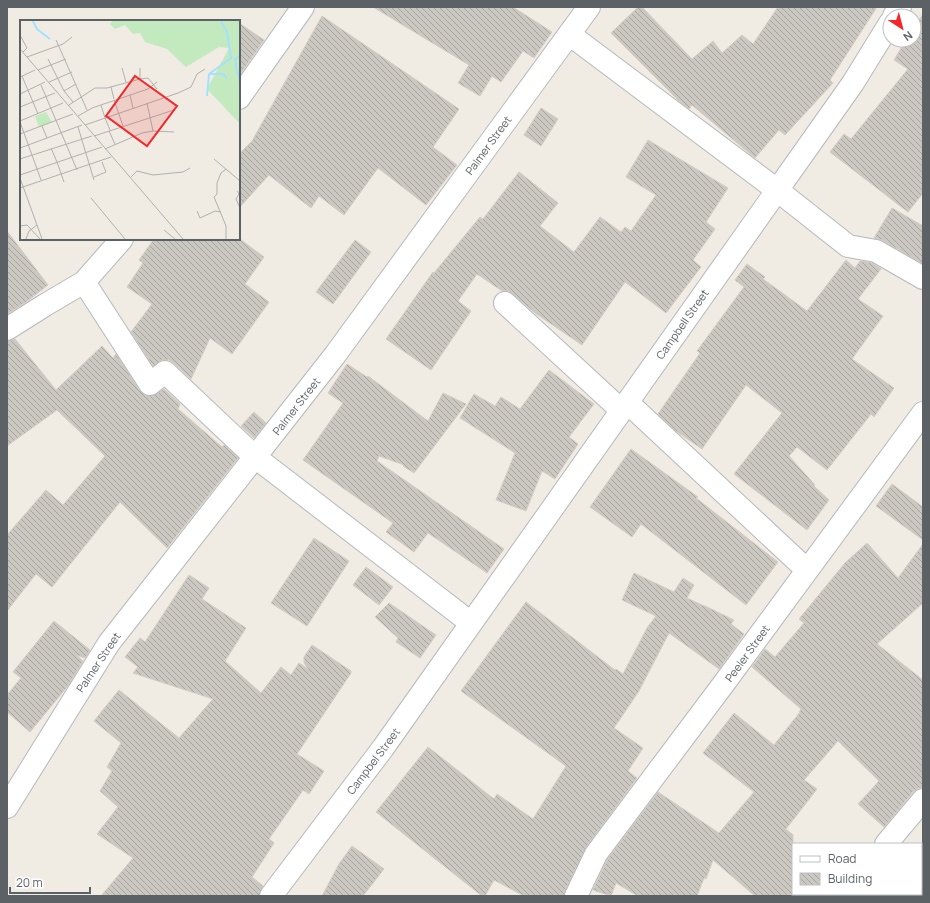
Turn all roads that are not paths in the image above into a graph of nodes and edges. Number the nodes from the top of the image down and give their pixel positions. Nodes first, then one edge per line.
1 (303, 7) edge
2 (589, 7) edge
3 (570, 34) junction
4 (882, 36) edge
5 (240, 97) edge
6 (777, 190) junction
7 (121, 240) edge
8 (923, 278) edge
9 (84, 282) junction
10 (505, 303) dead end
11 (7, 329) edge
12 (624, 406) junction
13 (923, 413) edge
14 (255, 457) junction
15 (807, 570) junction
16 (471, 623) junction
17 (923, 800) edge
18 (7, 807) edge
19 (887, 843) edge
20 (271, 896) edge
21 (576, 896) edge

1 - 5 street
2 - 3 street, Palmer Street
3 - 6 street
3 - 14 street, Palmer Street
4 - 6 street, Campbell Street
6 - 8 street
6 - 12 street, Campbell Street
7 - 9 street
9 - 11 street
9 - 14 street
10 - 12 street
12 - 15 street
12 - 16 street, Campbell Street
13 - 15 street, Peeler Street
14 - 16 street
14 - 18 street, Palmer Street
15 - 21 street, Peeler Street
16 - 20 street, Campbel Street
17 - 19 street

